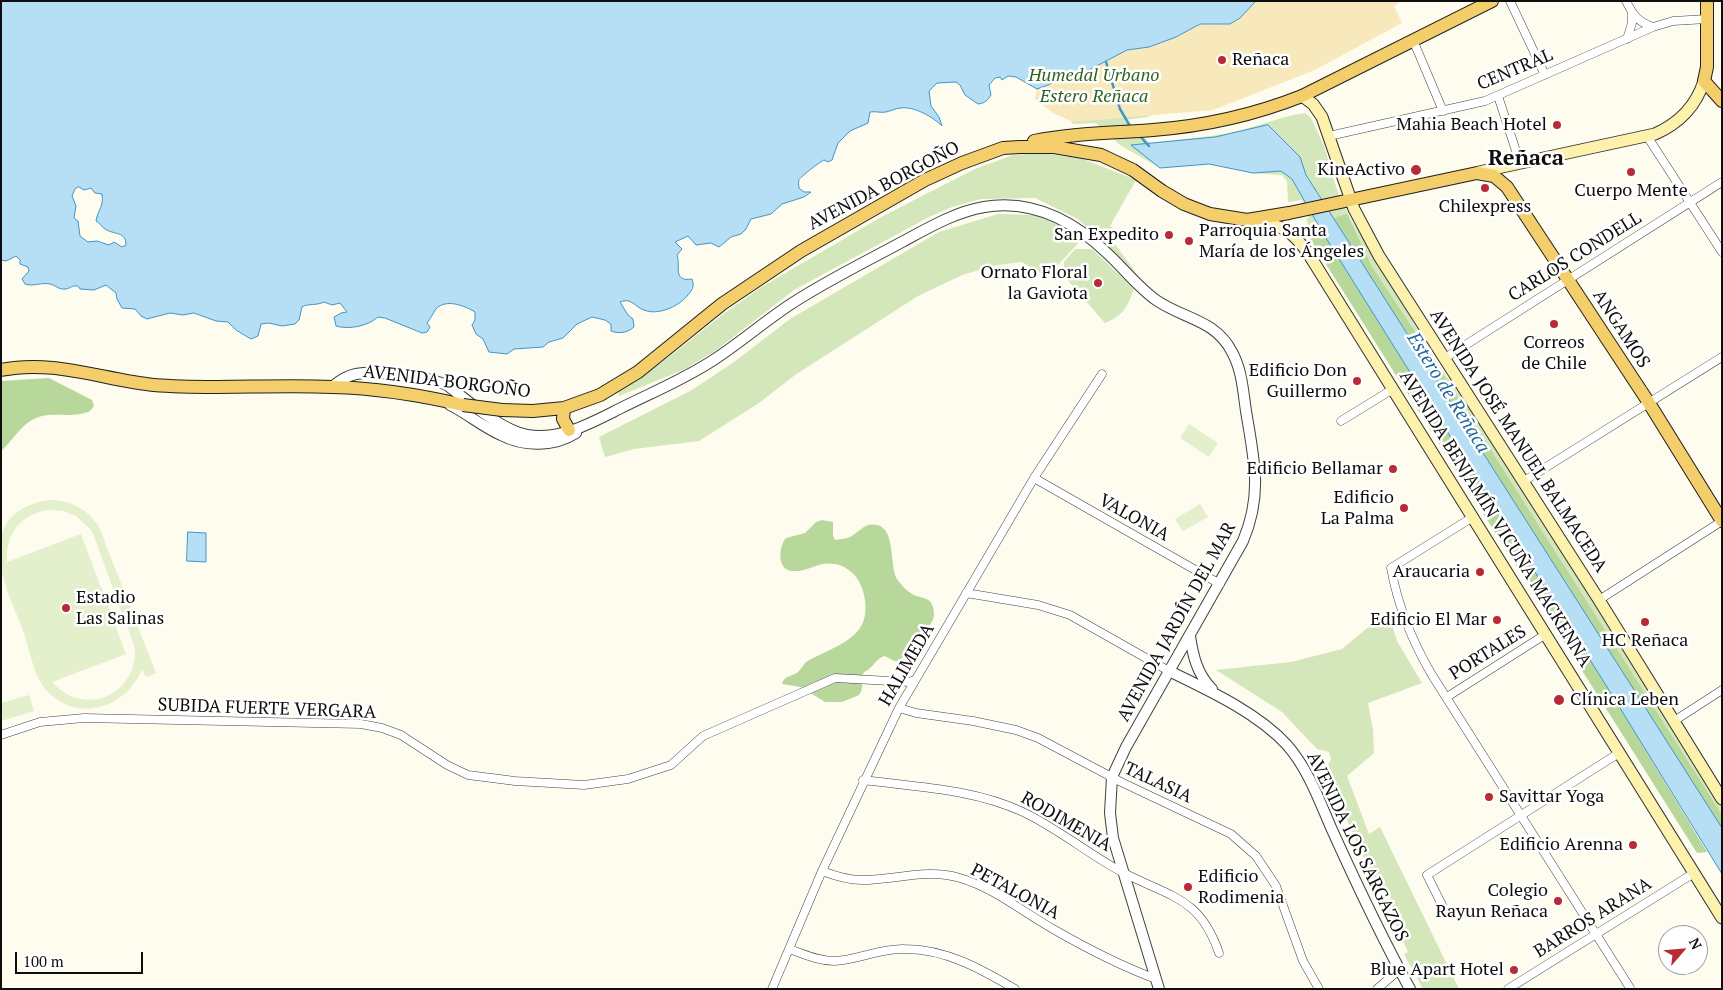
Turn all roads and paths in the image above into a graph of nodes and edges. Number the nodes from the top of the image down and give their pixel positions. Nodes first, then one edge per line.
1 (1492, 1) edge
2 (1510, 1) edge
3 (1626, 1) edge
4 (1707, 1) edge
5 (1632, 14) junction
6 (1707, 19) junction
7 (1653, 27) junction
8 (1627, 39) junction
9 (1414, 40) junction
10 (1545, 75) junction
11 (1704, 81) junction
12 (1302, 96) junction
13 (1498, 96) junction
14 (1722, 101) edge
15 (1443, 111) junction
16 (1114, 132) junction
17 (1329, 136) junction
18 (1647, 136) junction
19 (1003, 148) junction
20 (1100, 155) junction
21 (1520, 163) junction
22 (1477, 173) junction
23 (1722, 182) edge
24 (1350, 200) junction
25 (1690, 202) junction
26 (1247, 220) junction
27 (1722, 252) edge
28 (1568, 279) junction
29 (1722, 357) edge
30 (1445, 358) junction
31 (1, 370) edge
32 (1102, 374) dead end
33 (332, 386) junction
34 (1393, 389) junction
35 (436, 399) junction
36 (1649, 403) junction
37 (564, 408) junction
38 (1341, 421) dead end
39 (591, 423) junction
40 (569, 430) junction
41 (1034, 478) junction
42 (1524, 481) junction
43 (1473, 517) junction
44 (1722, 521) edge
45 (1220, 584) junction
46 (966, 593) junction
47 (1599, 600) junction
48 (1546, 634) junction
49 (1190, 636) junction
50 (1169, 671) junction
51 (915, 680) junction
52 (1722, 690) edge
53 (1216, 693) junction
54 (1446, 697) junction
55 (899, 708) junction
56 (1674, 721) junction
57 (1, 735) edge
58 (1620, 752) junction
59 (1112, 778) junction
60 (863, 780) junction
61 (1722, 799) edge
62 (1521, 816) junction
63 (822, 871) junction
64 (1124, 873) junction
65 (1694, 873) junction
66 (1442, 905) dead end
67 (1722, 918) edge
68 (1596, 933) junction
69 (790, 949) junction
70 (1219, 953) dead end
71 (1399, 970) junction
72 (1157, 984) edge
73 (1630, 988) edge
74 (772, 989) edge
75 (1015, 989) edge
76 (1319, 989) edge
77 (1378, 989) edge
78 (1410, 989) edge
79 (1508, 989) edge

1 - 9 main road
2 - 10 street
3 - 5 street
4 - 6 main road, AVENIDA BORGOÑO
5 - 7 street
5 - 8 street
6 - 7 street, CENTRAL
6 - 11 main road, AVENIDA BORGOÑO
7 - 8 street, CENTRAL
8 - 10 street, CENTRAL
9 - 12 main road
9 - 15 street
10 - 13 street, CENTRAL
11 - 14 main road
11 - 18 main road, AVENIDA BORGOÑO
12 - 16 main road
12 - 17 main road, AVENIDA JOSÉ MANUEL BALMACEDA
13 - 15 street, CENTRAL
13 - 21 street
15 - 17 street, CENTRAL
16 - 19 main road
16 - 20 main road
17 - 24 main road, AVENIDA JOSÉ MANUEL BALMACEDA
18 - 21 main road, AVENIDA BORGOÑO
18 - 25 street
19 - 20 main road, AVENIDA BORGOÑO
19 - 37 main road, AVENIDA BORGOÑO
20 - 26 main road, AVENIDA BORGOÑO
21 - 22 main road, AVENIDA BORGOÑO
22 - 24 main road, AVENIDA BORGOÑO
22 - 28 main road, ANGAMOS
23 - 25 street, CARLOS CONDELL
24 - 26 main road, AVENIDA BORGOÑO
24 - 30 main road, AVENIDA JOSÉ MANUEL BALMACEDA
25 - 27 street
25 - 28 street, CARLOS CONDELL
26 - 34 main road, AVENIDA BENJAMÍN VICUÑA MACKENNA
28 - 30 street, CARLOS CONDELL
28 - 36 main road, ANGAMOS
29 - 36 street
30 - 42 main road, AVENIDA JOSÉ MANUEL BALMACEDA
31 - 33 main road, AVENIDA BORGOÑO
32 - 41 street, HALIMEDA
33 - 35 main road, AVENIDA BORGOÑO
33 - 40 street, AVENIDA JARDÍN DEL MAR
34 - 38 street
34 - 43 main road, AVENIDA BENJAMÍN VICUÑA MACKENNA
35 - 37 main road, AVENIDA BORGOÑO, bridge
35 - 39 street, AVENIDA JARDÍN DEL MAR
36 - 42 street
36 - 44 main road, ANGAMOS
37 - 40 main road
39 - 40 street, AVENIDA JARDÍN DEL MAR
39 - 45 street, AVENIDA JARDÍN DEL MAR
41 - 45 street, VALONIA
41 - 46 street, HALIMEDA
42 - 47 main road, AVENIDA JOSÉ MANUEL BALMACEDA
43 - 48 main road, AVENIDA BENJAMÍN VICUÑA MACKENNA
43 - 54 street
44 - 47 street
45 - 49 street, AVENIDA JARDÍN DEL MAR
46 - 50 street, AVENIDA LOS SARGAZOS
46 - 51 street, HALIMEDA
47 - 56 main road, AVENIDA JOSÉ MANUEL BALMACEDA
48 - 54 street, PORTALES
48 - 58 main road, AVENIDA BENJAMÍN VICUÑA MACKENNA
49 - 50 street, AVENIDA JARDÍN DEL MAR
49 - 53 street, AVENIDA LOS SARGAZOS
50 - 53 street, AVENIDA LOS SARGAZOS
50 - 59 street, AVENIDA JARDÍN DEL MAR
51 - 55 street, HALIMEDA
51 - 57 street, SUBIDA FUERTE VERGARA
52 - 56 street
53 - 71 street, AVENIDA LOS SARGAZOS
54 - 62 street
55 - 59 street, TALASIA
55 - 60 street, HALIMEDA
56 - 61 main road, AVENIDA JOSÉ MANUEL BALMACEDA
58 - 62 street
58 - 65 main road, AVENIDA BENJAMÍN VICUÑA MACKENNA
59 - 64 street, AVENIDA JARDÍN DEL MAR
59 - 76 street, TALASIA
60 - 63 street, HALIMEDA
60 - 64 street, RODIMENIA
62 - 66 street
62 - 68 street
63 - 69 street, HALIMEDA
63 - 72 street, PETALONIA
64 - 70 street, RODIMENIA
64 - 72 street, AVENIDA JARDÍN DEL MAR
65 - 67 main road, AVENIDA BENJAMÍN VICUÑA MACKENNA
65 - 68 street, BARROS ARANA
68 - 73 street
68 - 79 street, BARROS ARANA
69 - 74 street, HALIMEDA
69 - 75 street
71 - 77 street
71 - 78 street, AVENIDA LOS SARGAZOS

